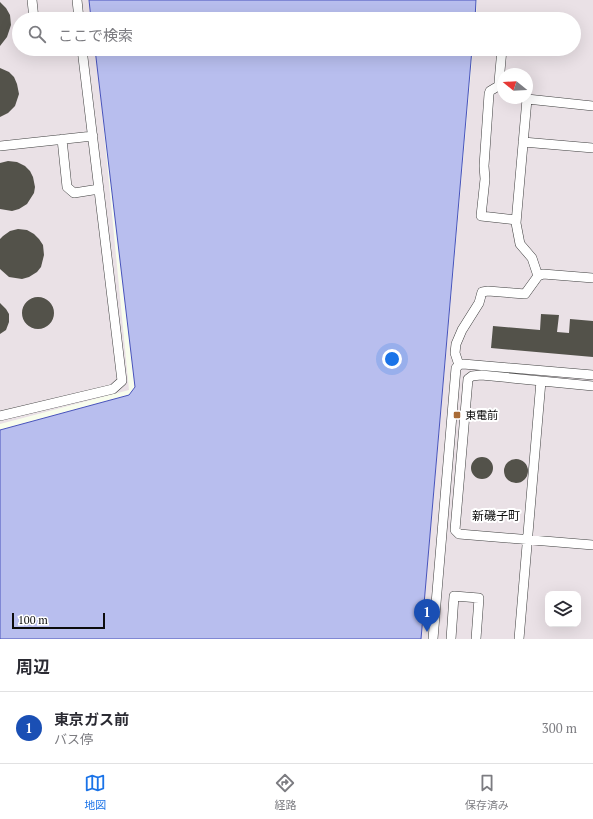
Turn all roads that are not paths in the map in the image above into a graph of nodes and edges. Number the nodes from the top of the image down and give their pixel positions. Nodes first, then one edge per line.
1 (32, 0) edge
2 (77, 0) edge
3 (33, 12) edge
4 (78, 12) edge
5 (83, 56) edge
6 (502, 56) edge
7 (502, 68) edge
8 (497, 88) edge
9 (533, 100) edge
10 (525, 104) edge
11 (593, 106) edge
12 (93, 136) junction
13 (62, 139) junction
14 (523, 142) junction
15 (0, 146) edge
16 (593, 148) edge
17 (99, 189) junction
18 (516, 220) junction
19 (538, 276) junction
20 (593, 278) edge
21 (459, 365) junction
22 (593, 375) edge
23 (541, 381) junction
24 (593, 386) edge
25 (0, 416) edge
26 (442, 533) junction
27 (459, 534) junction
28 (528, 540) junction
29 (593, 545) edge
30 (433, 639) edge
31 (451, 639) edge
32 (476, 639) edge
33 (519, 639) edge

1 - 3 street
2 - 4 street
5 - 12 street
6 - 7 street
8 - 18 street
9 - 11 street
10 - 14 street
12 - 13 street
12 - 17 street
13 - 15 street
13 - 17 street
14 - 16 street
14 - 18 street
17 - 25 street
18 - 19 street
19 - 20 street
19 - 21 street
21 - 22 street
21 - 26 street
23 - 24 street
23 - 27 street
23 - 28 street
26 - 27 street
26 - 30 street
27 - 28 street
28 - 29 street
28 - 33 street
31 - 32 street

